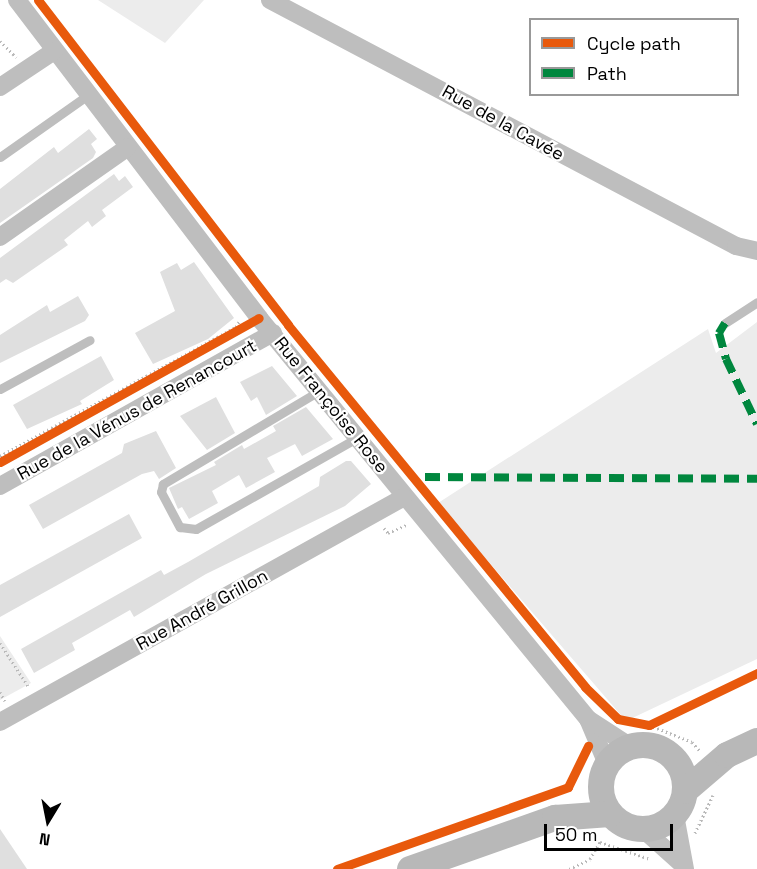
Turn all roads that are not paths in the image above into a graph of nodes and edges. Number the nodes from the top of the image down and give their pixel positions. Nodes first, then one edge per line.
1 (16, 0) edge
2 (270, 0) edge
3 (54, 51) junction
4 (0, 87) edge
5 (88, 95) junction
6 (128, 147) junction
7 (0, 157) edge
8 (0, 237) edge
9 (736, 246) junction
10 (757, 251) edge
11 (757, 257) edge
12 (757, 302) edge
13 (725, 323) dead end
14 (273, 333) junction
15 (90, 340) dead end
16 (0, 389) edge
17 (320, 391) junction
18 (357, 438) junction
19 (0, 486) edge
20 (404, 497) junction
21 (588, 718) junction
22 (0, 722) edge
23 (757, 741) edge
24 (631, 747) junction
25 (727, 755) junction
26 (676, 760) junction
27 (604, 773) junction
28 (685, 791) junction
29 (610, 814) junction
30 (675, 815) junction
31 (555, 818) junction
32 (644, 830) junction
33 (684, 867) edge
34 (410, 869) edge

1 - 3 street, Rue Françoise Rose
2 - 9 street, Rue de la Cavée
3 - 4 street
3 - 5 street, Rue Françoise Rose
5 - 6 street, Rue Françoise Rose
5 - 7 lane
6 - 8 street
6 - 14 street, Rue Françoise Rose
9 - 10 street, Rue de la Cavée
9 - 11 lane
12 - 13 lane
14 - 17 street, Rue Françoise Rose
14 - 19 street, Rue de la Vénus de Renancourt
15 - 16 lane
17 - 18 street, Rue Françoise Rose
17 - 18 lane
18 - 20 street, Rue Françoise Rose
20 - 21 street, Rue Françoise Rose
20 - 22 street, Rue André Grillon
21 - 24 street
21 - 27 street
23 - 25 main road
24 - 26 main road
24 - 27 main road
25 - 26 main road
25 - 28 main road
26 - 28 main road
27 - 29 main road
27 - 31 main road
28 - 30 main road
29 - 31 main road
29 - 32 main road
30 - 32 main road
30 - 33 street
31 - 34 main road
32 - 33 street

